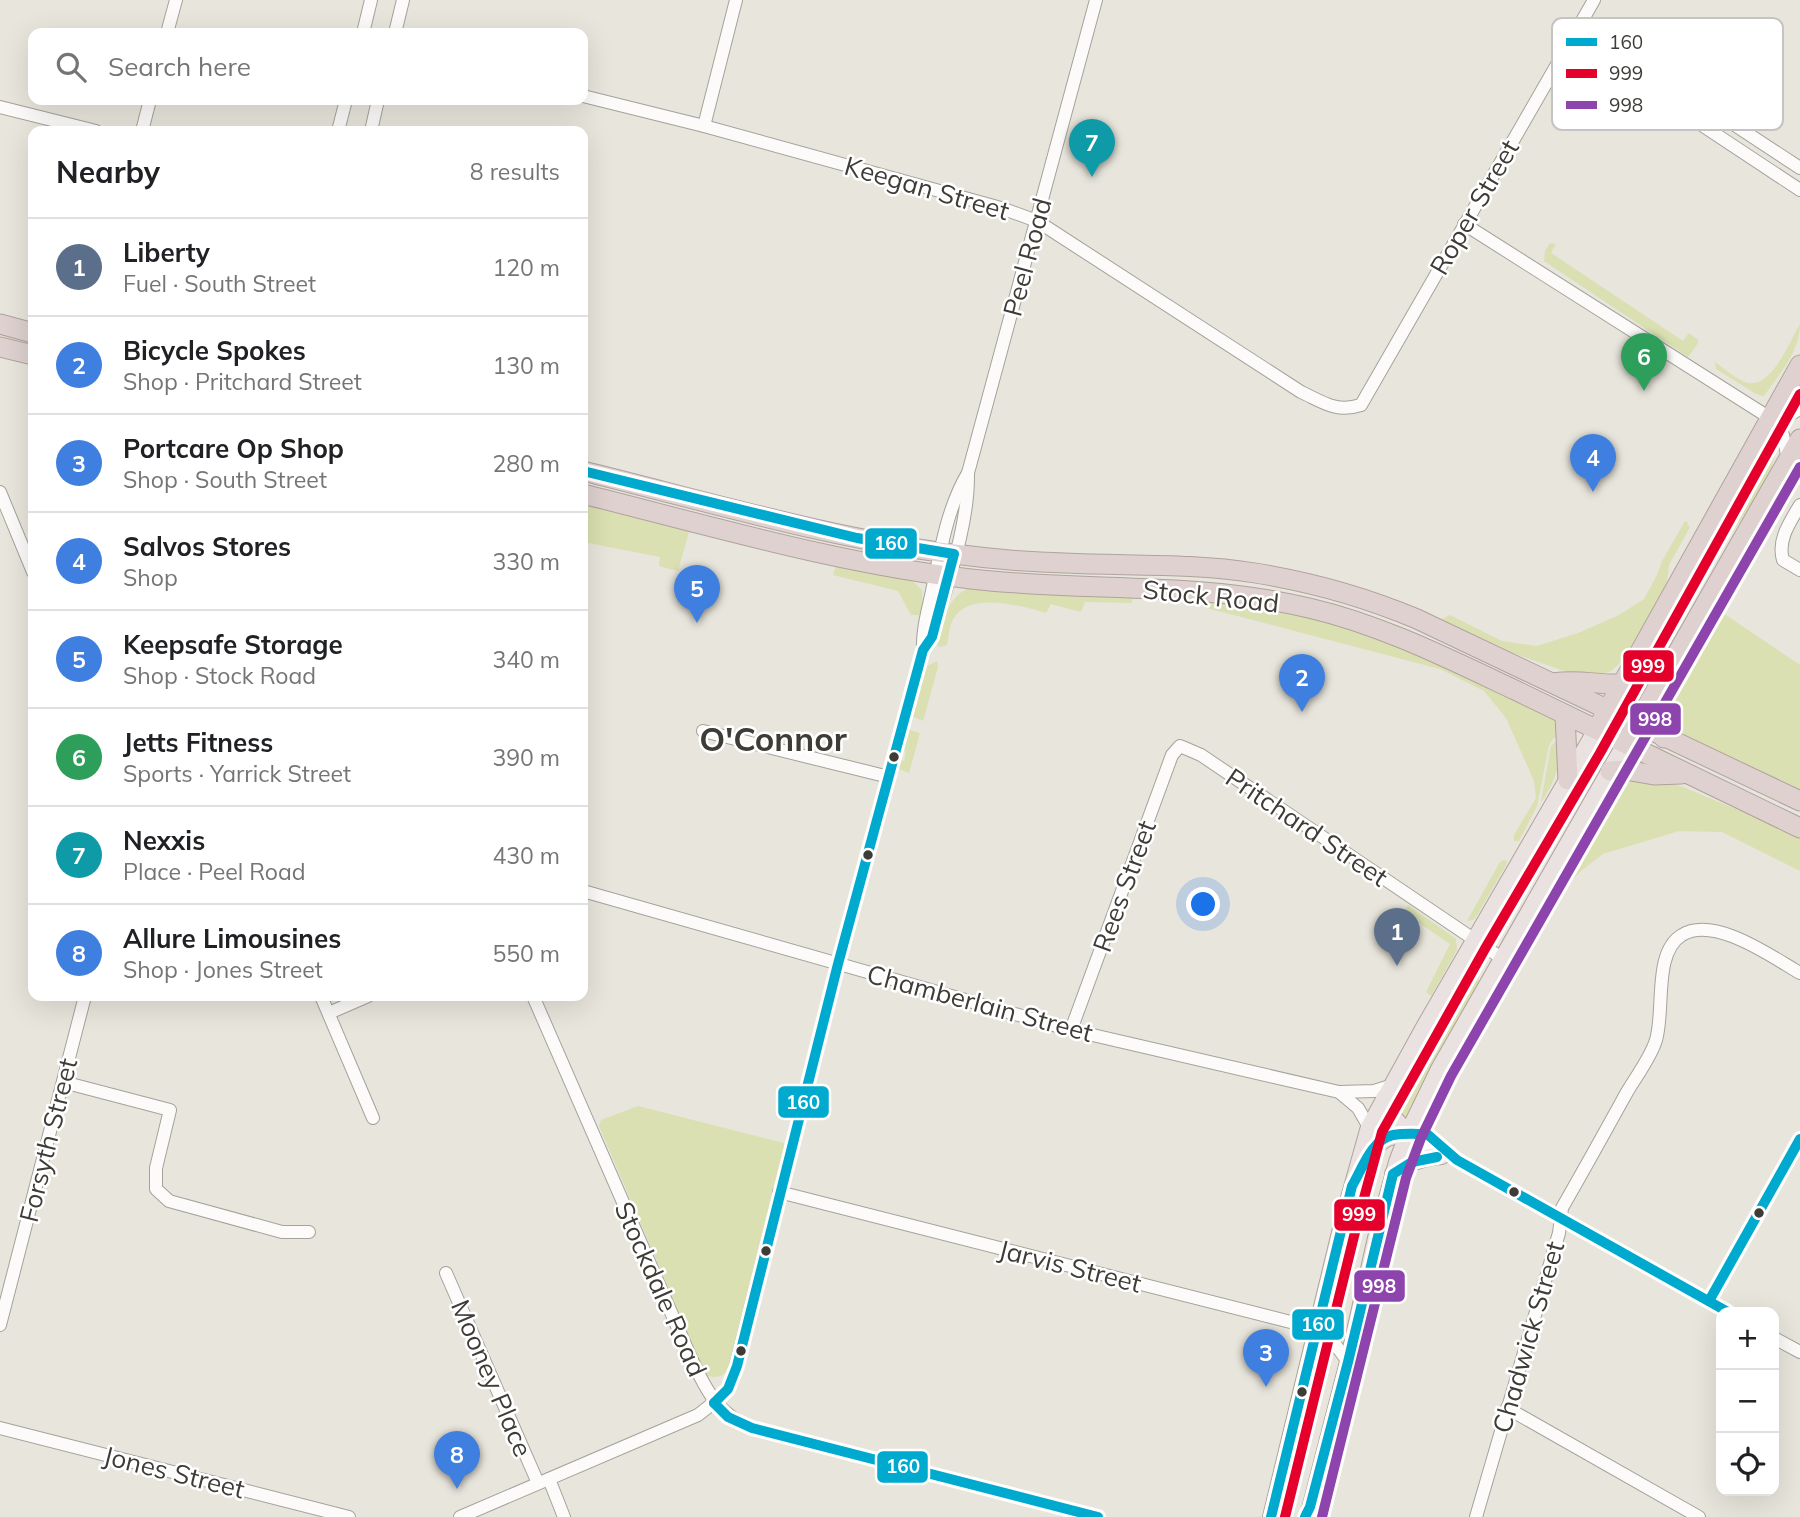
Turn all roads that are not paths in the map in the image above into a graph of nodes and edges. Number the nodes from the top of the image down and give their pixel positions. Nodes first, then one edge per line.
1 (176, 0) edge
2 (371, 0) edge
3 (403, 0) edge
4 (736, 0) edge
5 (1096, 0) edge
6 (1594, 0) edge
7 (1584, 18) edge
8 (168, 28) edge
9 (364, 28) edge
10 (396, 28) edge
11 (1552, 72) edge
12 (588, 97) edge
13 (149, 105) edge
14 (345, 105) edge
15 (377, 105) edge
16 (0, 107) edge
17 (76, 126) edge
18 (143, 126) edge
19 (339, 126) edge
20 (371, 126) edge
21 (704, 126) junction
22 (1709, 130) edge
23 (1742, 130) edge
24 (1800, 169) edge
25 (1800, 190) edge
26 (1037, 221) junction
27 (1464, 224) junction
28 (0, 324) edge
29 (28, 332) edge
30 (0, 347) edge
31 (28, 354) edge
32 (1800, 365) edge
33 (1350, 408) joint
34 (1800, 409) edge
35 (1770, 418) junction
36 (1800, 439) edge
37 (1788, 460) junction
38 (588, 472) edge
39 (0, 492) edge
40 (588, 495) edge
41 (1800, 505) edge
42 (947, 553) junction
43 (28, 560) edge
44 (1800, 570) edge
45 (942, 575) junction
46 (1661, 682) junction
47 (1553, 683) junction
48 (1621, 684) junction
49 (1607, 710) junction
50 (1565, 715) junction
51 (1636, 724) junction
52 (1596, 730) junction
53 (703, 731) dead end
54 (1664, 738) junction
55 (1625, 744) junction
56 (1180, 746) joint
57 (1610, 771) junction
58 (1686, 774) junction
59 (889, 776) junction
60 (1568, 780) junction
61 (1800, 801) edge
62 (1800, 828) edge
63 (588, 892) edge
64 (1474, 940) junction
65 (1503, 959) junction
66 (838, 964) junction
67 (1800, 973) edge
68 (84, 1001) edge
69 (323, 1001) edge
70 (357, 1001) edge
71 (535, 1001) edge
72 (329, 1013) junction
73 (1071, 1030) junction
74 (63, 1082) junction
75 (1339, 1092) junction
76 (1387, 1092) junction
77 (373, 1118) dead end
78 (1369, 1127) junction
79 (1408, 1133) junction
80 (1800, 1139) edge
81 (1450, 1158) junction
82 (1795, 1159) edge
83 (1393, 1174) junction
84 (1352, 1186) junction
85 (779, 1192) junction
86 (1562, 1219) junction
87 (309, 1232) dead end
88 (446, 1273) dead end
89 (1709, 1301) junction
90 (1719, 1307) edge
91 (0, 1325) edge
92 (1318, 1329) junction
93 (1779, 1341) edge
94 (1800, 1352) edge
95 (1348, 1362) junction
96 (714, 1403) junction
97 (1507, 1408) junction
98 (0, 1428) edge
99 (543, 1481) junction
100 (325, 1514) edge
101 (1308, 1514) edge
102 (1691, 1515) edge
103 (349, 1517) edge
104 (460, 1517) edge
105 (564, 1517) edge
106 (1098, 1517) edge
107 (1271, 1517) edge
108 (1476, 1517) edge

1 - 8 street
2 - 9 street
3 - 10 street
4 - 21 street
5 - 26 street, Peel Road
6 - 7 street, Roper Street
11 - 27 street, Roper Street
12 - 21 street, Keegan Street
13 - 18 street
14 - 19 street
15 - 20 street
16 - 17 street
21 - 26 street, Keegan Street
22 - 25 street
23 - 24 street
26 - 33 street, Keegan Street
26 - 42 street, Peel Road
27 - 33 street, Roper Street
27 - 35 street
28 - 29 highway
30 - 31 highway
32 - 35 highway
34 - 35 street
35 - 37 street
35 - 48 highway
36 - 37 highway
37 - 46 highway
38 - 42 highway, Stock Road
39 - 43 street
40 - 45 highway, Stock Road
41 - 44 street
42 - 45 street, Peel Road
42 - 47 highway, Stock Road
45 - 50 highway, Stock Road
45 - 59 street, Peel Road
46 - 51 highway
46 - 54 highway
47 - 48 highway
47 - 49 highway, Stock Road
48 - 49 highway
49 - 51 highway, Stock Road
49 - 52 highway
50 - 52 highway, Stock Road
50 - 60 highway
51 - 54 highway, Stock Road
51 - 55 highway
52 - 55 highway, Stock Road
52 - 60 main road
53 - 59 street
54 - 61 highway, Stock Road
55 - 57 main road
55 - 58 highway, Stock Road
56 - 64 street, Pritchard Street
56 - 73 street, Rees Street
57 - 58 highway
57 - 65 main road
58 - 62 highway, Stock Road
59 - 66 street, Peel Road
60 - 64 main road
63 - 66 street, Chamberlain Street
64 - 65 street, Pritchard Street
64 - 76 main road
65 - 79 main road
66 - 73 street, Chamberlain Street
66 - 85 street, Peel Road
67 - 86 street, Chadwick Street
68 - 74 street, Forsyth Street
69 - 72 street
70 - 72 street
71 - 96 street, Stockdale Road
72 - 77 street
73 - 75 street, Chamberlain Street
74 - 87 street
74 - 91 street, Forsyth Street
75 - 76 street, Chamberlain Street
75 - 78 street
76 - 78 main road
76 - 79 main road
78 - 84 main road
79 - 81 street
79 - 83 main road
79 - 84 main road
80 - 82 street
81 - 83 main road
81 - 86 street
82 - 89 street
83 - 95 main road
84 - 92 main road
85 - 92 street, Jarvis Street
85 - 96 street, Peel Road
86 - 89 street
86 - 97 street, Chadwick Street
88 - 99 street, Mooney Place
89 - 90 street
92 - 95 street
92 - 107 main road
93 - 94 street
95 - 101 main road
96 - 99 street
96 - 106 street, Stockdale Road
97 - 102 street
97 - 108 street, Chadwick Street
98 - 100 street, Jones Street
99 - 104 street
99 - 105 street, Mooney Place
100 - 103 street, Jones Street

